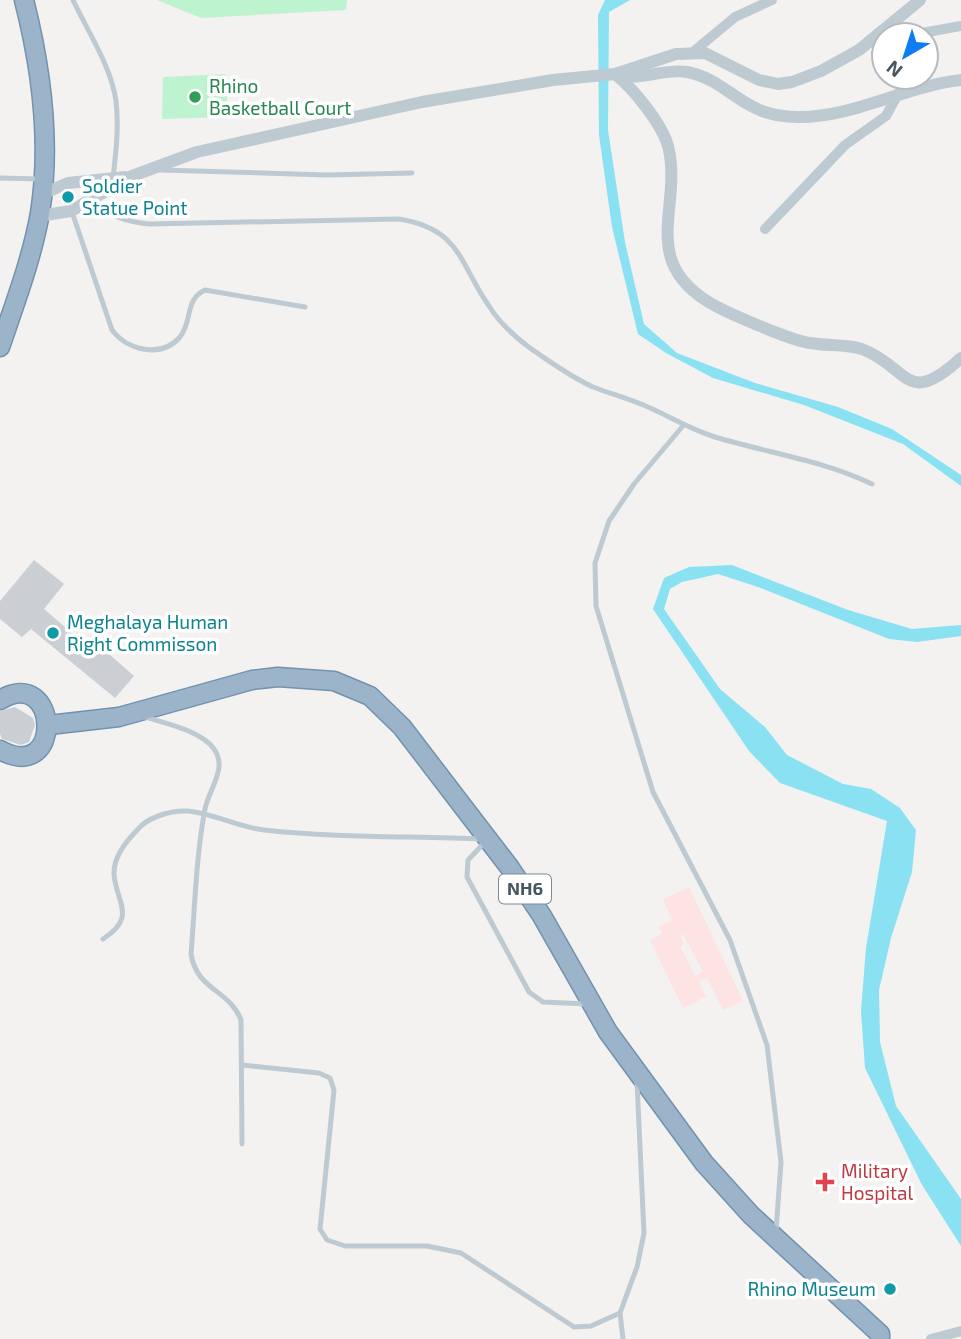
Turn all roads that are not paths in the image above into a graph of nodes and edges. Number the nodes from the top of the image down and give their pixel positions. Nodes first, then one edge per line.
1 (24, 0) edge
2 (73, 0) edge
3 (772, 0) edge
4 (920, 0) edge
5 (897, 21) edge
6 (961, 26) edge
7 (940, 30) edge
8 (870, 43) edge
9 (693, 52) junction
10 (615, 74) junction
11 (961, 80) edge
12 (899, 92) junction
13 (151, 169) junction
14 (412, 173) dead end
15 (132, 176) junction
16 (0, 178) edge
17 (113, 178) junction
18 (43, 186) junction
19 (90, 199) junction
20 (71, 211) junction
21 (39, 216) junction
22 (765, 229) dead end
23 (305, 307) dead end
24 (0, 346) edge
25 (961, 358) edge
26 (682, 426) junction
27 (872, 484) dead end
28 (1, 696) edge
29 (134, 713) junction
30 (49, 725) junction
31 (3, 756) edge
32 (205, 813) junction
33 (488, 839) junction
34 (103, 939) dead end
35 (590, 1004) junction
36 (242, 1065) junction
37 (636, 1072) junction
38 (243, 1144) dead end
39 (775, 1237) junction
40 (620, 1313) junction
41 (961, 1331) edge
42 (882, 1337) edge
43 (623, 1339) edge
44 (930, 1339) edge

1 - 18 highway
2 - 17 lane
3 - 9 street
4 - 5 street
6 - 7 street
8 - 9 street
9 - 10 street
10 - 12 street
10 - 13 street
10 - 25 street
11 - 12 street
12 - 22 street
13 - 14 lane
13 - 15 street
15 - 17 street
15 - 19 street
16 - 18 lane
17 - 18 street
18 - 21 highway
19 - 20 street
19 - 26 lane
20 - 21 street
20 - 23 lane
21 - 24 highway
26 - 27 lane
26 - 39 lane
28 - 30 highway
29 - 30 highway, NH6
29 - 32 lane
29 - 33 highway, NH6
30 - 31 highway
32 - 33 lane
32 - 34 lane
32 - 36 lane
33 - 35 highway, NH6
33 - 35 lane
35 - 37 highway, NH6
36 - 38 lane
36 - 40 lane
37 - 39 highway, NH6
37 - 40 lane
39 - 42 highway, NH6
40 - 43 lane
41 - 44 street

